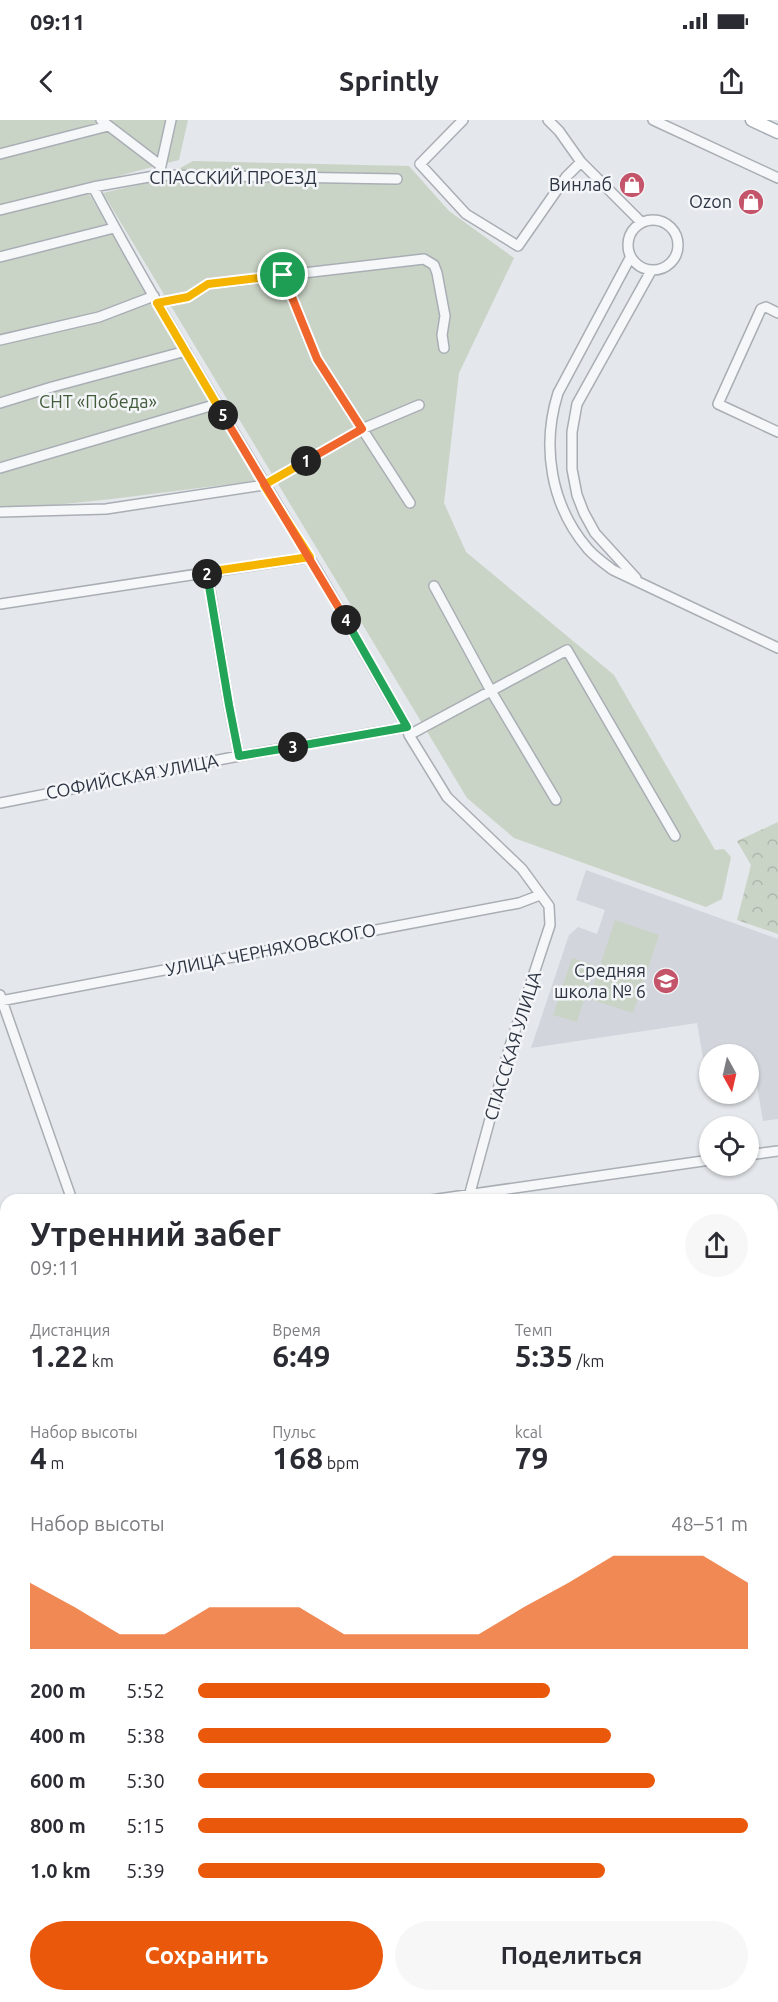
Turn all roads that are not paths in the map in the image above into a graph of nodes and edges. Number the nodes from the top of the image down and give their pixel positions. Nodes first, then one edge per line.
1 (171, 120) edge
2 (463, 120) edge
3 (548, 120) edge
4 (653, 120) edge
5 (752, 120) edge
6 (105, 123) edge
7 (778, 132) edge
8 (0, 154) edge
9 (581, 162) junction
10 (160, 170) junction
11 (778, 178) edge
12 (397, 179) dead end
13 (93, 187) junction
14 (0, 210) edge
15 (641, 222) junction
16 (114, 228) junction
17 (0, 257) edge
18 (630, 258) junction
19 (651, 271) junction
20 (283, 275) junction
21 (156, 300) junction
22 (778, 313) edge
23 (0, 340) edge
24 (444, 348) dead end
25 (186, 351) junction
26 (0, 403) edge
27 (217, 404) junction
28 (419, 405) dead end
29 (362, 429) junction
30 (778, 432) edge
31 (0, 468) edge
32 (264, 485) junction
33 (410, 503) dead end
34 (0, 512) edge
35 (310, 557) junction
36 (207, 572) junction
37 (642, 584) junction
38 (434, 586) dead end
39 (0, 604) edge
40 (778, 648) edge
41 (491, 691) junction
42 (408, 731) junction
43 (239, 756) junction
44 (556, 800) dead end
45 (0, 803) edge
46 (675, 836) dead end
47 (540, 896) junction
48 (1, 999) edge
49 (778, 1151) edge
50 (759, 1154) edge
51 (699, 1162) edge
52 (70, 1194) edge
53 (470, 1194) edge
54 (489, 1194) edge

1 - 10 street
2 - 9 street
3 - 9 street
4 - 11 street
5 - 7 main road
6 - 8 street
6 - 10 street
9 - 15 street
10 - 12 street, СПАССКИЙ ПРОЕЗД
10 - 13 street, СПАССКИЙ ПРОЕЗД
13 - 14 street, СПАССКИЙ ПРОЕЗД
13 - 16 street, СПАССКАЯ УЛИЦА
15 - 18 street
15 - 19 street
16 - 17 street
16 - 21 street, СПАССКАЯ УЛИЦА
18 - 19 street
18 - 37 street
19 - 37 street
20 - 21 street
20 - 24 street
20 - 29 street
21 - 23 street
21 - 25 street, СПАССКАЯ УЛИЦА
22 - 30 street
25 - 26 street
25 - 27 street, СПАССКАЯ УЛИЦА
27 - 31 street
27 - 32 street, СПАССКАЯ УЛИЦА
28 - 29 street
29 - 32 street
29 - 33 street
32 - 34 street
32 - 35 street, СПАССКАЯ УЛИЦА
35 - 36 street
35 - 42 street, СПАССКАЯ УЛИЦА
36 - 39 street
36 - 43 street
37 - 40 street
38 - 41 street
41 - 42 street, СОФИЙСКАЯ УЛИЦА
41 - 44 street
41 - 46 street, СОФИЙСКАЯ УЛИЦА
42 - 43 street, СОФИЙСКАЯ УЛИЦА
42 - 47 street, СПАССКАЯ УЛИЦА
43 - 45 street, СОФИЙСКАЯ УЛИЦА
47 - 48 street, УЛИЦА ЧЕРНЯХОВСКОГО
47 - 53 street, СПАССКАЯ УЛИЦА
48 - 52 street
49 - 50 street
51 - 54 street

